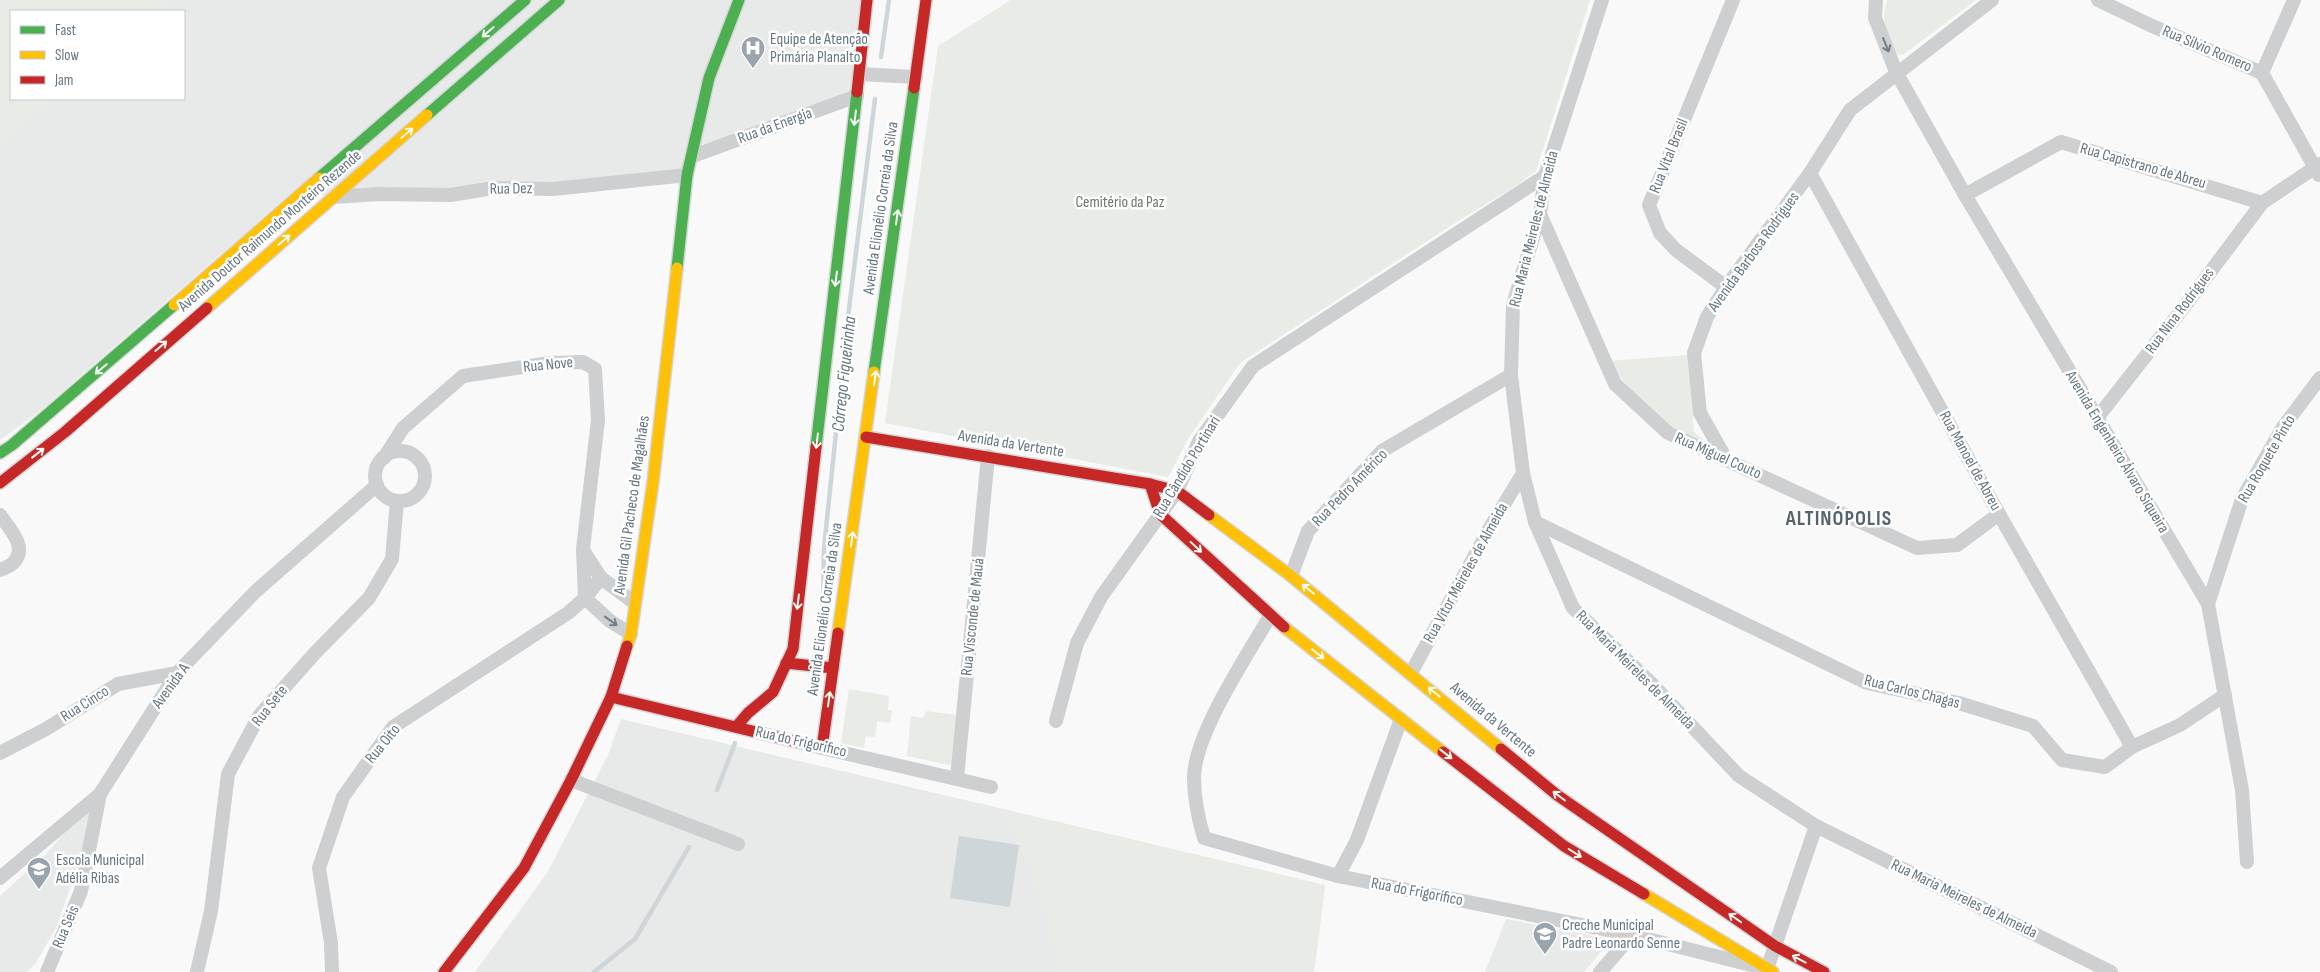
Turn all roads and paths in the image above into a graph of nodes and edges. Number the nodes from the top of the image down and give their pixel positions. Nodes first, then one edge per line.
1 (524, 0) edge
2 (559, 0) edge
3 (739, 0) edge
4 (867, 0) edge
5 (926, 0) edge
6 (1602, 0) edge
7 (1733, 0) edge
8 (1876, 0) edge
9 (1881, 0) edge
10 (1992, 0) edge
11 (2098, 0) edge
12 (2294, 0) edge
13 (1875, 18) junction
14 (1896, 72) junction
15 (2262, 73) junction
16 (859, 74) junction
17 (916, 77) junction
18 (857, 96) junction
19 (693, 156) junction
20 (2318, 170) edge
21 (1810, 173) junction
22 (687, 175) junction
23 (1545, 176) junction
24 (1965, 195) junction
25 (335, 197) junction
26 (2262, 203) junction
27 (1540, 214) junction
28 (1726, 287) junction
29 (1511, 375) junction
30 (2320, 378) edge
31 (2097, 418) junction
32 (866, 437) junction
33 (0, 453) edge
34 (988, 456) junction
35 (384, 458) junction
36 (1726, 459) junction
37 (1523, 473) junction
38 (0, 483) edge
39 (1150, 484) junction
40 (377, 485) junction
41 (1177, 491) junction
42 (397, 501) junction
43 (1160, 514) junction
44 (1999, 514) junction
45 (0, 515) edge
46 (1535, 522) junction
47 (583, 549) junction
48 (0, 570) edge
49 (1291, 576) junction
50 (601, 578) junction
51 (585, 598) junction
52 (635, 603) junction
53 (2208, 604) junction
54 (1270, 616) junction
55 (631, 634) junction
56 (786, 663) junction
57 (833, 668) junction
58 (177, 673) junction
59 (1411, 673) junction
60 (2225, 694) junction
61 (611, 697) junction
62 (1401, 719) junction
63 (1056, 721) dead end
64 (736, 727) junction
65 (2132, 746) junction
66 (822, 748) junction
67 (0, 753) edge
68 (957, 778) junction
69 (571, 780) junction
70 (992, 787) dead end
71 (100, 794) junction
72 (1816, 826) junction
73 (738, 844) dead end
74 (2247, 862) dead end
75 (1338, 876) junction
76 (0, 878) edge
77 (1632, 935) junction
78 (1775, 946) junction
79 (1770, 970) edge
80 (48, 972) edge
81 (197, 972) edge
82 (332, 972) edge
83 (444, 972) edge
84 (1600, 972) edge
85 (1824, 972) edge
86 (2111, 972) edge

1 -> 33 street, Avenida Doutor Raimundo Monteiro Rezende
25 -> 2 street, Avenida Doutor Raimundo Monteiro Rezende
3 - 19 street, Avenida Gil Pacheco de Magalhães
4 - 16 street, Avenida Elionélio Correia da Silva
5 - 17 street, Avenida Elionélio Correia da Silva
6 - 23 street, Rua Maria Meireles de Almeida
7 - 28 street, Rua Vital Brasil
8 - 13 street
9 - 13 street
10 - 14 street, Avenida Barbosa Rodrigues
11 - 15 street, Rua Sílvio Romero
12 - 15 street
13 -> 14 street, Avenida Engenheiro Álvaro Siqueira
14 - 21 street, Avenida Barbosa Rodrigues
14 - 24 street, Avenida Engenheiro Álvaro Siqueira
15 - 20 street, Rua Sílvio Romero
16 - 17 street
16 - 18 street, Avenida Elionélio Correia da Silva
32 -> 17 street, Avenida Elionélio Correia da Silva
18 - 19 street, Rua da Energia
18 -> 56 street, Avenida Elionélio Correia da Silva
19 - 22 street, Avenida Gil Pacheco de Magalhães
20 - 26 street
21 - 28 street, Avenida Barbosa Rodrigues
21 - 44 street, Rua Manoel de Abreu
22 - 25 street, Rua Dez
22 - 52 street, Avenida Gil Pacheco de Magalhães
23 - 27 street, Rua Maria Meireles de Almeida
23 - 41 street, Rua Cândido Portinari
24 - 26 street, Rua Capistrano de Abreu
24 - 31 street, Avenida Engenheiro Álvaro Siqueira
38 -> 25 street, Avenida Doutor Raimundo Monteiro Rezende
26 - 31 street, Rua Nina Rodrigues
27 - 29 street, Rua Maria Meireles de Almeida
27 - 36 street, Rua Miguel Couto
28 - 36 street, Avenida Barbosa Rodrigues
29 - 37 street, Rua Maria Meireles de Almeida
29 - 49 street, Rua Pedro Américo
30 - 53 street, Rua Roquete Pinto
31 - 53 street, Avenida Engenheiro Álvaro Siqueira
32 - 34 street, Avenida da Vertente
57 -> 32 street, Avenida Elionélio Correia da Silva
34 - 39 street, Avenida da Vertente
34 - 68 street, Rua Visconde de Mauá
35 - 40 street
35 - 42 street
35 - 47 street, Rua Nove
36 - 44 street, Rua Miguel Couto
37 - 46 street, Rua Maria Meireles de Almeida
37 - 59 street, Rua Vitor Meireles de Almeida
39 - 41 street, Avenida da Vertente
39 - 43 street
40 - 42 street
40 - 58 street, Avenida A
41 - 43 street, Rua Cândido Portinari
41 - 49 street, Avenida da Vertente
42 - 81 street, Rua Sete
43 -> 54 street
43 - 63 street, Rua Cândido Portinari
44 - 65 street, Rua Manoel de Abreu
45 - 48 street
46 - 65 street, Rua Carlos Chagas
46 - 72 street, Rua Maria Meireles de Almeida
47 - 50 street
47 - 51 street, Rua Nove
59 -> 49 street, Avenida da Vertente
50 - 51 street, Rua Oito
50 - 52 street
51 -> 55 street
51 - 82 street, Rua Oito
52 - 55 street, Avenida Gil Pacheco de Magalhães
53 - 60 street, Avenida Engenheiro Álvaro Siqueira
54 -> 62 street
54 - 75 street, Rua do Frigorífico
55 - 61 street, Avenida Gil Pacheco de Magalhães
56 - 57 street
56 - 64 street, Avenida Elionélio Correia da Silva
66 -> 57 street, Avenida Elionélio Correia da Silva
58 - 67 street, Rua Cinco
58 - 71 street, Avenida A
78 -> 59 street, Avenida da Vertente
60 - 65 street, Rua Carlos Chagas
60 - 74 street, Avenida Engenheiro Álvaro Siqueira
61 - 64 street, Rua do Frigorífico
61 - 69 street, Avenida Gil Pacheco de Magalhães
62 - 75 street
62 -> 79 street
64 - 66 street, Rua do Frigorífico
66 - 68 street, Rua do Frigorífico
68 - 70 street, Rua do Frigorífico
69 - 73 street
69 - 83 street, Avenida Gil Pacheco de Magalhães
71 - 76 street, Avenida A
71 - 80 street, Rua Seis
72 - 78 street
72 - 86 street, Rua Maria Meireles de Almeida
75 - 77 street, Rua do Frigorífico
77 - 79 street, Rua do Frigorífico
77 - 84 street
78 - 79 street
85 -> 78 street, Avenida da Vertente

